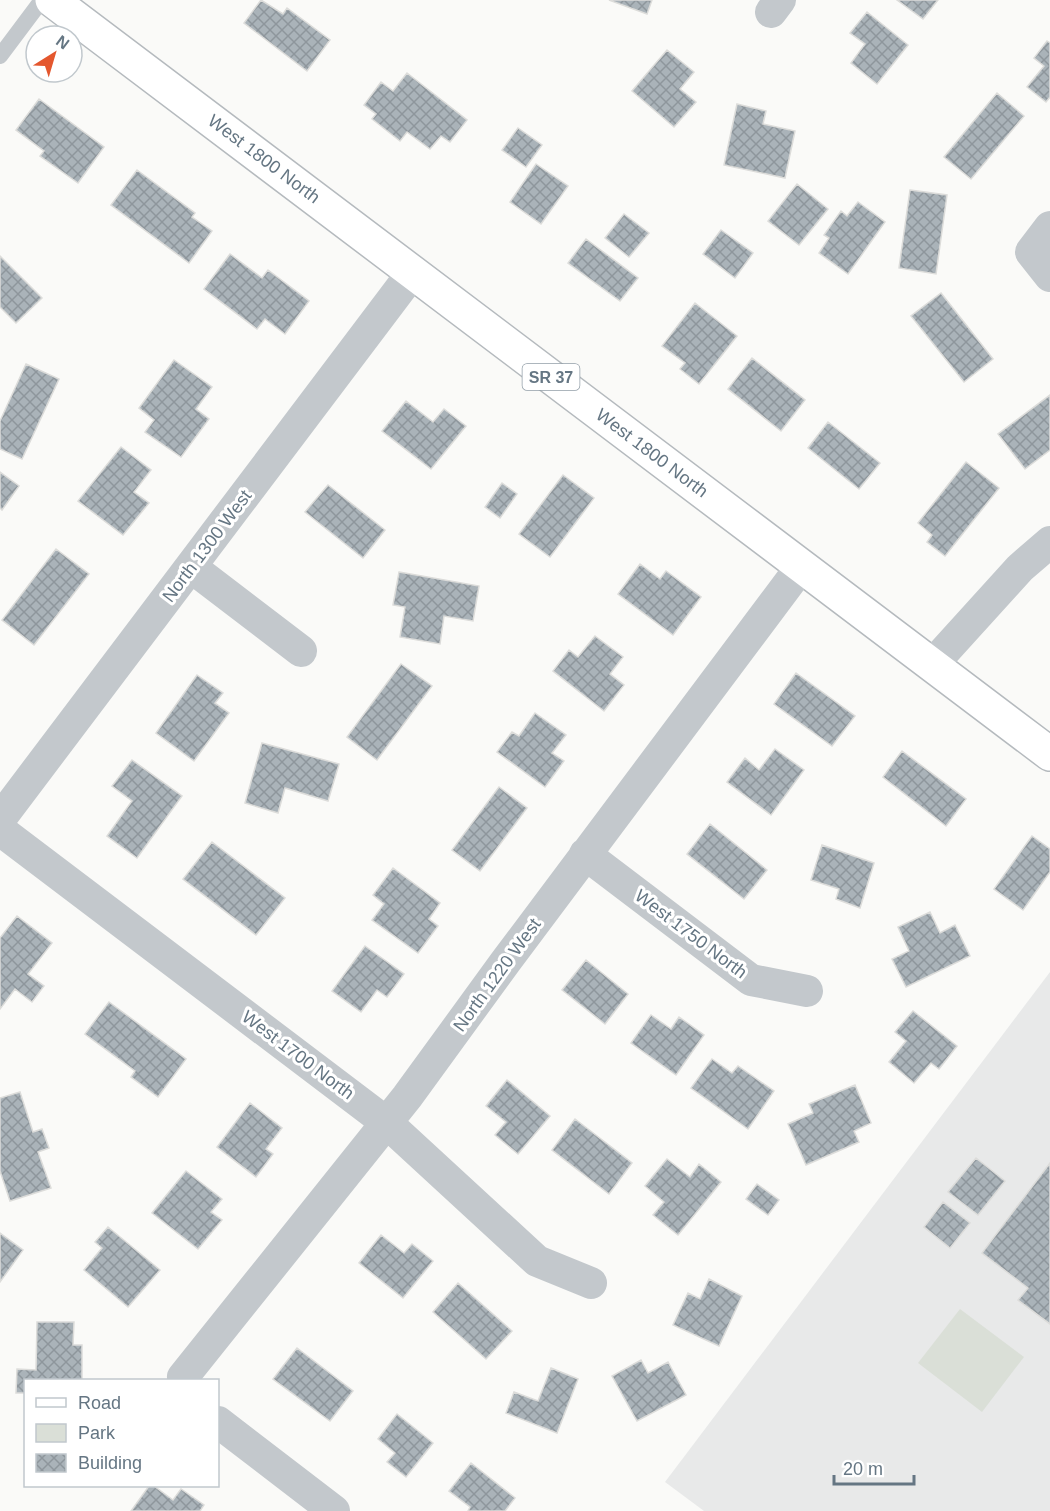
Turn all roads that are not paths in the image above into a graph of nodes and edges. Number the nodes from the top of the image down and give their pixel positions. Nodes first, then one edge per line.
1 (42, 0) edge
2 (52, 0) edge
3 (0, 56) edge
4 (1050, 227) edge
5 (1041, 264) edge
6 (414, 272) junction
7 (1050, 542) edge
8 (191, 567) junction
9 (801, 567) junction
10 (301, 651) dead end
11 (932, 665) junction
12 (1050, 754) edge
13 (0, 819) edge
14 (0, 830) edge
15 (585, 854) junction
16 (807, 991) dead end
17 (387, 1124) junction
18 (591, 1283) dead end
19 (184, 1378) edge
20 (219, 1423) edge
21 (334, 1511) edge

1 - 3 lane
2 - 6 main road, West 1800 North / SR 37
4 - 5 street
6 - 8 street, North 1300 West
6 - 9 main road, West 1800 North / SR 37
7 - 11 street
8 - 10 street
8 - 13 street, North 1300 West
9 - 11 main road, West 1800 North / SR 37
9 - 15 street, North 1220 West
11 - 12 main road, West 1800 North / SR 37
14 - 17 street, West 1700 North
15 - 16 street, West 1750 North
15 - 17 street, North 1220 West
17 - 18 street, West 1700 North
17 - 19 street, North 1220 West
20 - 21 street

